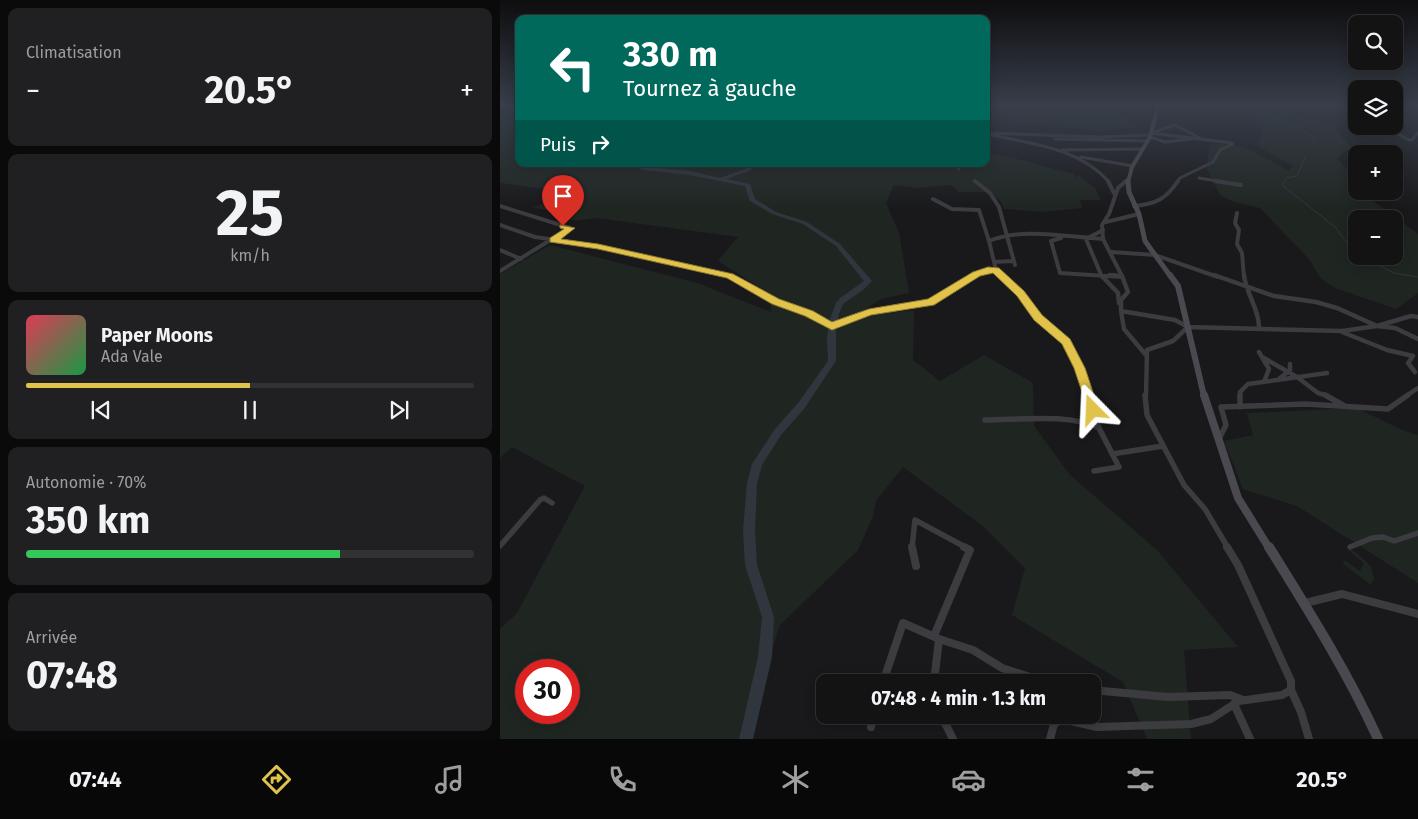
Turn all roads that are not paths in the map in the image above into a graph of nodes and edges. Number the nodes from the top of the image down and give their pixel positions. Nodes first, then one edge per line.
1 (1016, 140) edge
2 (1070, 140) edge
3 (1094, 140) edge
4 (1148, 140) edge
5 (1166, 140) edge
6 (1183, 140) edge
7 (1213, 140) edge
8 (1086, 141) junction
9 (1089, 149) junction
10 (1143, 149) junction
11 (1059, 150) junction
12 (1076, 158) junction
13 (1091, 160) junction
14 (1091, 166) junction
15 (1133, 166) junction
16 (1199, 178) dead end
17 (1128, 179) junction
18 (975, 181) dead end
19 (1241, 185) dead end
20 (1115, 195) junction
21 (933, 199) dead end
22 (1134, 206) junction
23 (501, 207) edge
24 (1237, 213) dead end
25 (1139, 214) junction
26 (1106, 222) junction
27 (500, 225) edge
28 (1103, 230) junction
29 (1007, 236) junction
30 (1064, 237) junction
31 (1086, 239) junction
32 (1104, 239) junction
33 (553, 240) junction
34 (989, 241) junction
35 (500, 250) edge
36 (1111, 252) junction
37 (1157, 256) junction
38 (521, 259) junction
39 (994, 262) junction
40 (996, 270) junction
41 (500, 271) edge
42 (1122, 276) junction
43 (1102, 277) junction
44 (1247, 287) junction
45 (1119, 304) junction
46 (1121, 310) junction
47 (1418, 317) edge
48 (1377, 326) junction
49 (1188, 327) junction
50 (1259, 328) junction
51 (1342, 332) junction
52 (1418, 339) edge
53 (1146, 355) junction
54 (1290, 364) dead end
55 (1287, 372) junction
56 (1415, 372) dead end
57 (1327, 373) dead end
58 (1297, 377) junction
59 (1278, 380) junction
60 (1264, 382) junction
61 (1418, 388) edge
62 (1206, 407) junction
63 (1221, 407) junction
64 (1240, 407) junction
65 (1346, 407) junction
66 (985, 420) dead end
67 (1099, 428) junction
68 (1217, 442) junction
69 (1163, 446) junction
70 (1112, 454) junction
71 (1094, 471) dead end
72 (552, 503) dead end
73 (1418, 532) edge
74 (500, 546) edge
75 (1350, 546) dead end
76 (916, 566) dead end
77 (1305, 603) junction
78 (1418, 614) edge
79 (937, 638) junction
80 (886, 674) edge
81 (935, 674) edge
82 (1021, 674) edge
83 (1291, 690) junction
84 (1101, 691) edge
85 (1244, 700) junction
86 (1234, 704) junction
87 (872, 724) edge
88 (946, 724) edge
89 (871, 727) dead end
90 (953, 739) edge
91 (1050, 739) edge
92 (1250, 739) edge
93 (1310, 739) edge
94 (1378, 739) edge

1 - 11 street
2 - 8 street
3 - 8 street
4 - 10 street
5 - 6 street
7 - 22 street
8 - 9 street
9 - 10 street
9 - 11 street
9 - 13 street
10 - 15 street
11 - 12 street
12 - 13 street
12 - 14 street
13 - 14 street
13 - 15 street
14 - 20 street
15 - 17 street
16 - 19 street
17 - 20 street
17 - 22 street
18 - 29 street
20 - 26 street
21 - 34 street
22 - 25 street
23 - 33 street
24 - 44 street
25 - 26 street
25 - 37 street
26 - 28 street
27 - 33 street
28 - 31 street
28 - 32 street
29 - 30 street
29 - 34 street
29 - 39 street
30 - 31 street
30 - 43 street
31 - 32 street
31 - 43 street
32 - 36 street
33 - 38 street
33 - 40 street
34 - 39 street
35 - 38 street
36 - 37 street
36 - 42 street
37 - 44 street
37 - 49 street
38 - 41 street
39 - 40 street
40 - 67 street
42 - 43 street
42 - 45 street
43 - 45 street
44 - 48 street
44 - 50 street
45 - 46 street
46 - 49 street
46 - 53 street
47 - 48 street
48 - 51 street
48 - 52 street
49 - 50 street
49 - 53 street
49 - 62 street
50 - 51 street
51 - 56 street
53 - 69 street
54 - 55 street
55 - 58 street
55 - 59 street
55 - 60 street
57 - 58 street
58 - 59 street
58 - 65 street
59 - 60 street
60 - 64 street
61 - 65 street
62 - 63 street
62 - 68 street
63 - 64 street
63 - 68 street
64 - 65 street
66 - 67 street
67 - 70 street
68 - 77 street
69 - 70 street
69 - 83 street
70 - 71 street
72 - 74 street
73 - 75 street
76 - 79 street
77 - 78 street
77 - 94 street
79 - 80 street
79 - 81 street
79 - 82 street
83 - 85 street
83 - 93 street
84 - 85 street
85 - 86 street
86 - 91 street
86 - 92 street
87 - 89 street
88 - 90 street

